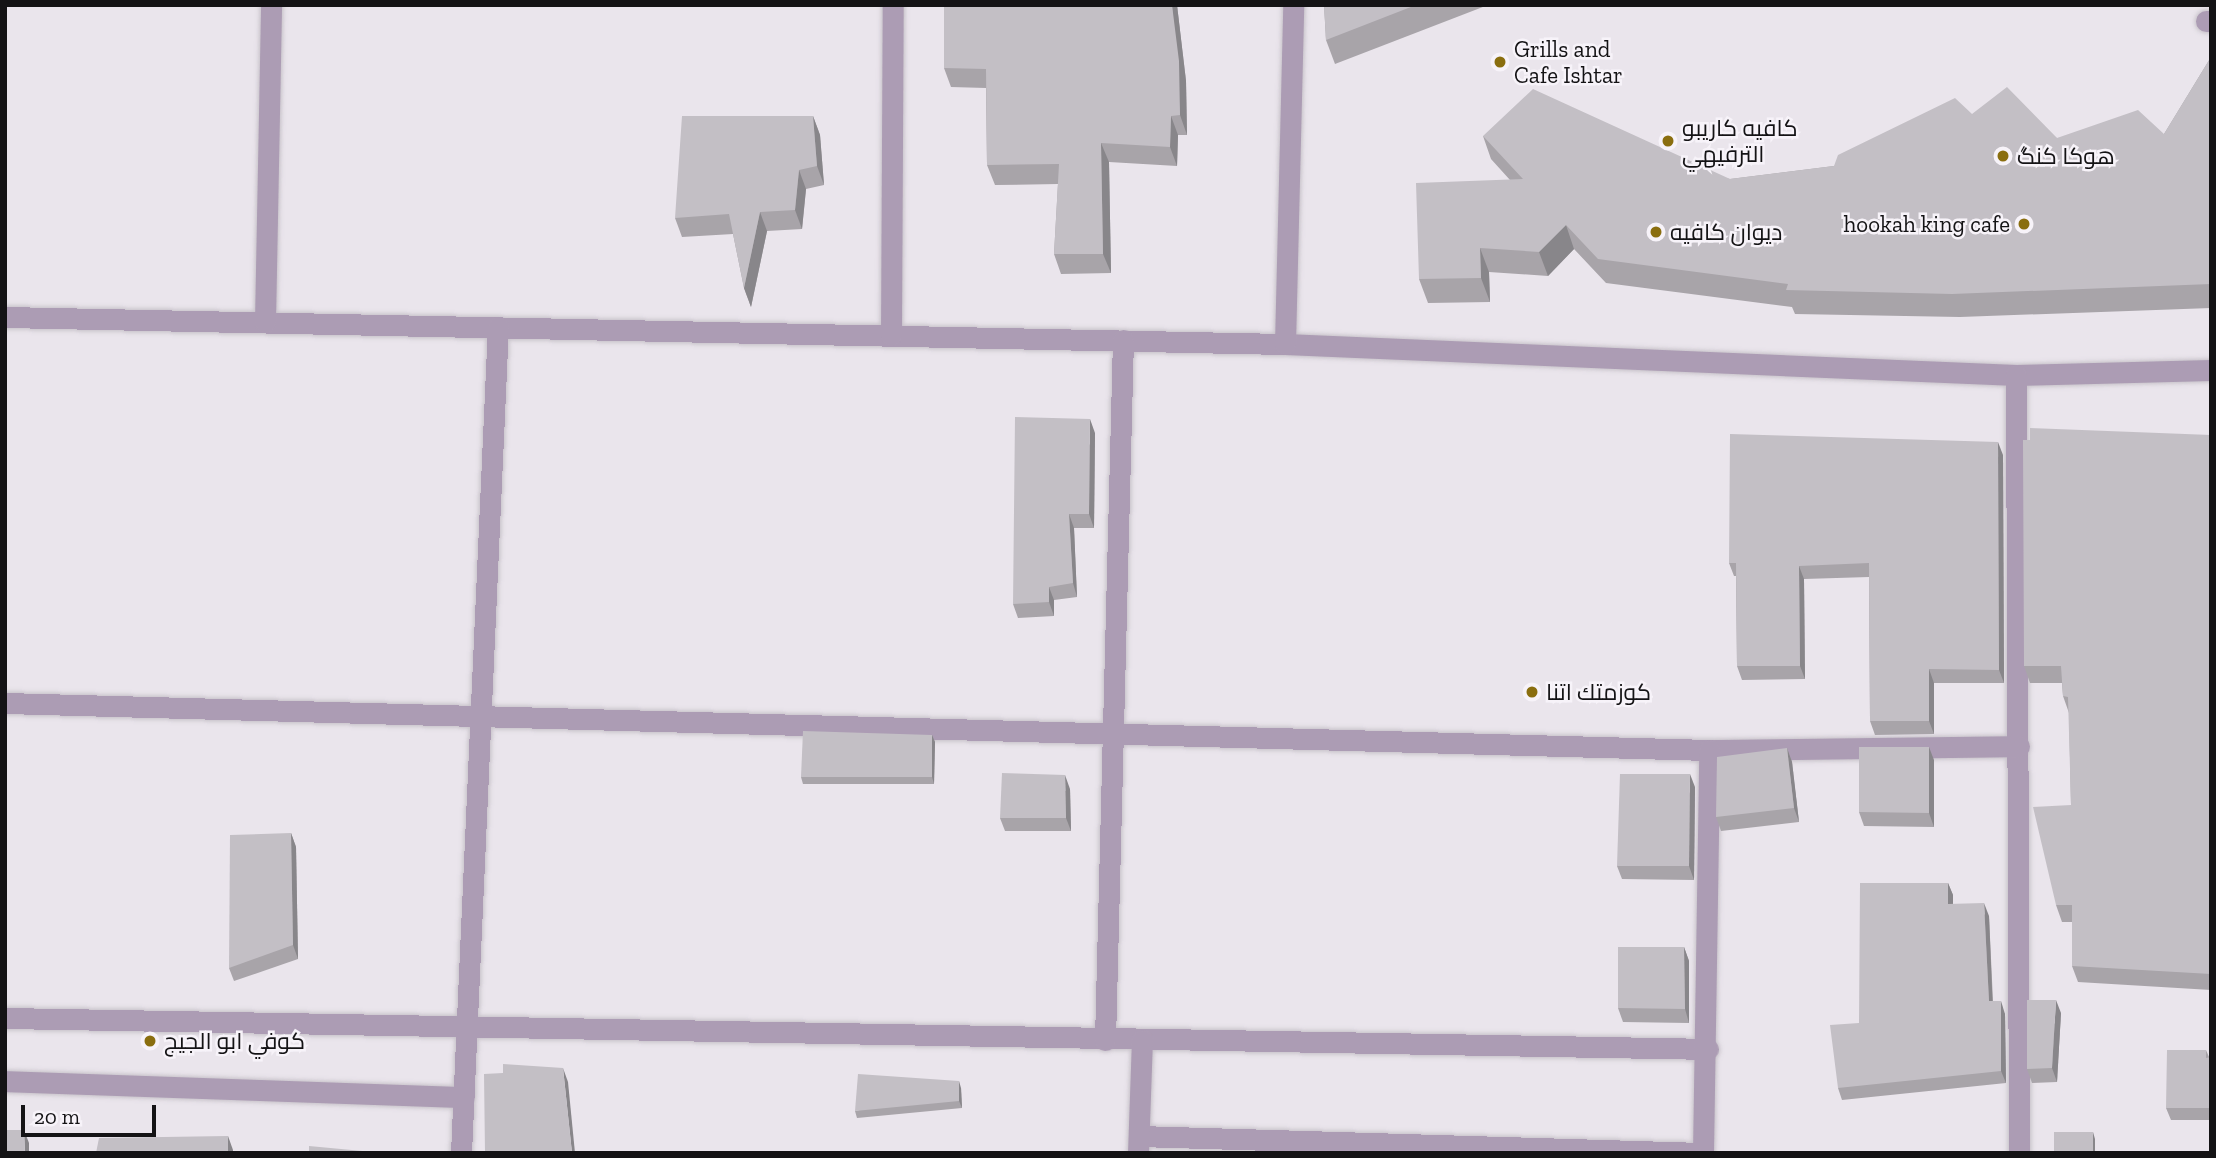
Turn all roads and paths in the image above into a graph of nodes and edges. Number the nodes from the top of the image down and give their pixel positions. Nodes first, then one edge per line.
1 (271, 5) edge
2 (893, 5) edge
3 (1293, 5) edge
4 (5, 317) edge
5 (265, 322) junction
6 (498, 327) junction
7 (891, 335) junction
8 (1123, 340) junction
9 (1286, 344) junction
10 (2211, 370) edge
11 (2015, 375) junction
12 (5, 704) edge
13 (481, 714) junction
14 (1112, 729) junction
15 (2019, 746) junction
16 (1709, 750) junction
17 (5, 1018) edge
18 (467, 1031) junction
19 (1105, 1040) junction
20 (1142, 1040) junction
21 (1708, 1049) junction
22 (5, 1081) edge
23 (464, 1097) junction
24 (1138, 1144) edge
25 (461, 1153) edge
26 (1703, 1153) edge
27 (2019, 1153) edge

1 - 5 street
2 - 7 street
3 - 9 street
4 - 5 street
5 - 6 street
6 - 7 street
6 - 13 street
7 - 8 street
8 - 9 street
8 - 14 street
9 - 11 street
10 - 11 street
11 - 15 street
12 - 13 street
13 - 14 street
13 - 18 street
14 - 16 street
14 - 19 street
15 - 16 street
15 - 27 street
16 - 21 street
17 - 18 street
18 - 19 street
18 - 23 street
19 - 20 street
20 - 21 street
20 - 24 street
21 - 26 street
22 - 23 street
23 - 25 street
24 - 26 street

